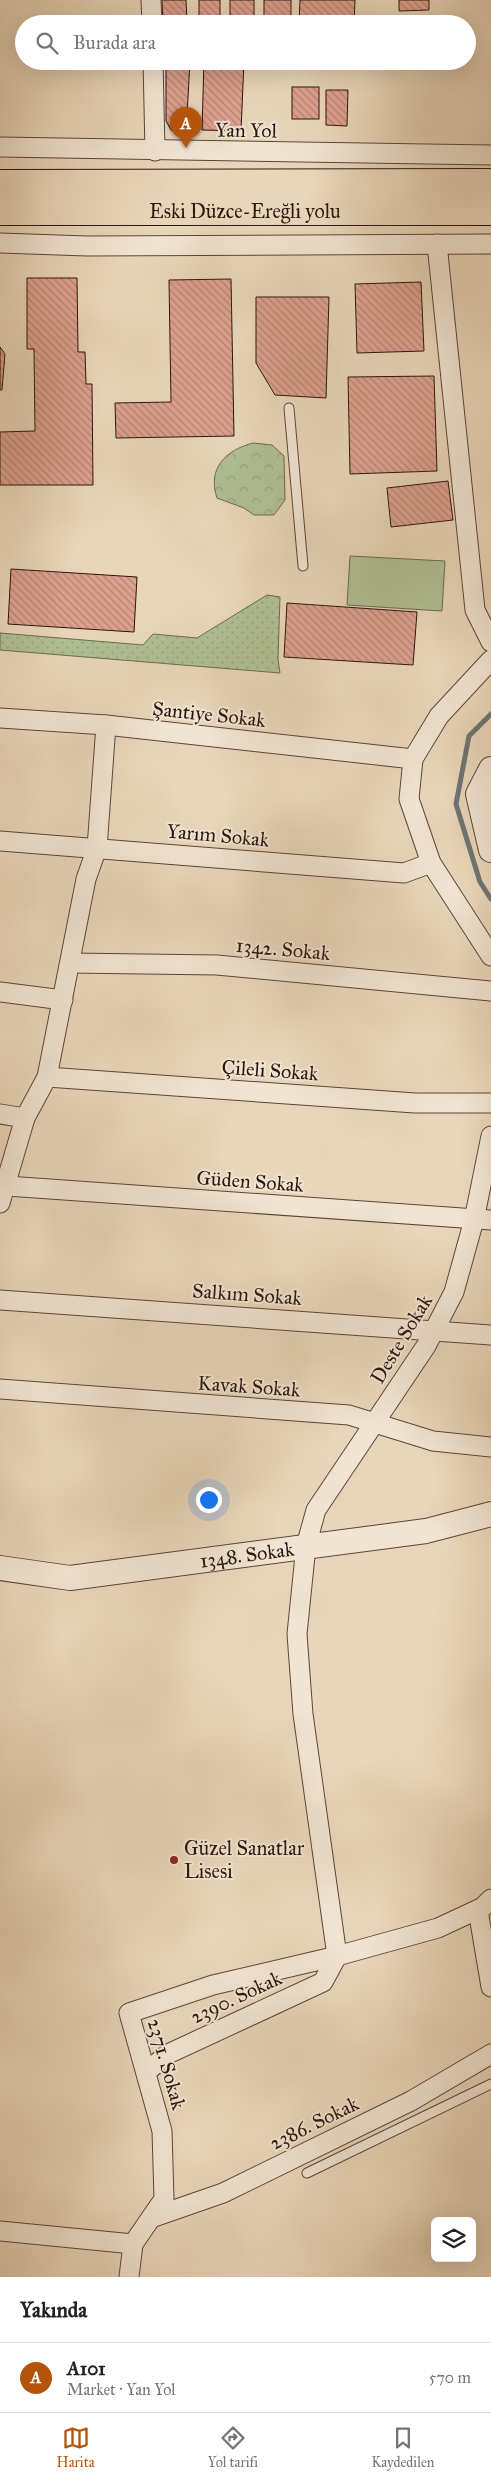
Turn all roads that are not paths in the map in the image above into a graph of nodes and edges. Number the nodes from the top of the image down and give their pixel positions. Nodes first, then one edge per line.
1 (151, 0) edge
2 (152, 15) edge
3 (154, 70) edge
4 (0, 148) edge
5 (164, 151) junction
6 (486, 155) edge
7 (170, 183) junction
8 (487, 183) edge
9 (0, 184) edge
10 (359, 210) junction
11 (0, 211) edge
12 (491, 212) edge
13 (0, 243) edge
14 (357, 244) junction
15 (437, 244) junction
16 (491, 244) edge
17 (289, 408) dead end
18 (303, 566) dead end
19 (491, 642) edge
20 (491, 660) edge
21 (0, 718) edge
22 (106, 726) junction
23 (413, 759) junction
24 (491, 769) edge
25 (0, 841) edge
26 (97, 848) junction
27 (491, 850) edge
28 (431, 863) junction
29 (491, 956) edge
30 (70, 963) junction
31 (491, 991) edge
32 (0, 992) edge
33 (63, 1000) junction
34 (46, 1077) junction
35 (491, 1103) edge
36 (0, 1114) edge
37 (25, 1118) junction
38 (491, 1136) edge
39 (3, 1195) edge
40 (483, 1220) edge
41 (0, 1300) edge
42 (434, 1330) junction
43 (491, 1335) edge
44 (0, 1389) edge
45 (375, 1424) junction
46 (491, 1447) edge
47 (491, 1514) edge
48 (306, 1546) junction
49 (0, 1568) edge
50 (484, 1904) edge
51 (337, 1956) junction
52 (491, 1986) edge
53 (491, 2054) edge
54 (146, 2072) junction
55 (491, 2084) edge
56 (307, 2173) dead end
57 (151, 2218) junction
58 (0, 2231) edge
59 (133, 2244) junction
60 (129, 2277) edge

1 - 2 street
3 - 5 street
4 - 5 street, Yan Yol
5 - 6 street, Yan Yol
5 - 7 street
6 - 8 street
7 - 8 main road, Eski Düzce-Ereğli yolu
7 - 9 main road, Eski Düzce-Ereğli yolu
10 - 11 main road, Eski Düzce-Ereğli yolu
10 - 12 main road, Eski Düzce-Ereğli yolu
10 - 14 street
13 - 14 street
14 - 15 street
15 - 16 street
15 - 19 street
17 - 18 lane
20 - 23 street
21 - 22 street, Şantiye Sokak
22 - 23 street, Şantiye Sokak
22 - 26 street
23 - 28 street
24 - 27 street
25 - 26 street, Yarım Sokak
26 - 28 street, Yarım Sokak
26 - 30 street
28 - 29 street
30 - 31 street, 1342. Sokak
30 - 33 street
32 - 33 street
33 - 34 street
34 - 35 street, Çileli Sokak
34 - 37 street
36 - 37 street
37 - 39 street
38 - 40 street, Deste Sokak
39 - 40 street, Güden Sokak
40 - 42 street, Deste Sokak
41 - 42 street, Salkım Sokak
42 - 43 street, Salkım Sokak
42 - 45 street, Deste Sokak
44 - 45 street, Kavak Sokak
45 - 46 street, Kavak Sokak
45 - 48 street, Deste Sokak
47 - 48 street, 1348. Sokak
48 - 49 street, 1348. Sokak
48 - 51 street, Deste Sokak
50 - 51 street, 2371. Sokak
50 - 52 street
51 - 54 street, 2390. Sokak
51 - 54 street, 2371. Sokak
53 - 57 street, 2386. Sokak
54 - 57 street, 2371. Sokak
55 - 56 lane
57 - 59 street, 2371. Sokak
58 - 59 street
59 - 60 street

